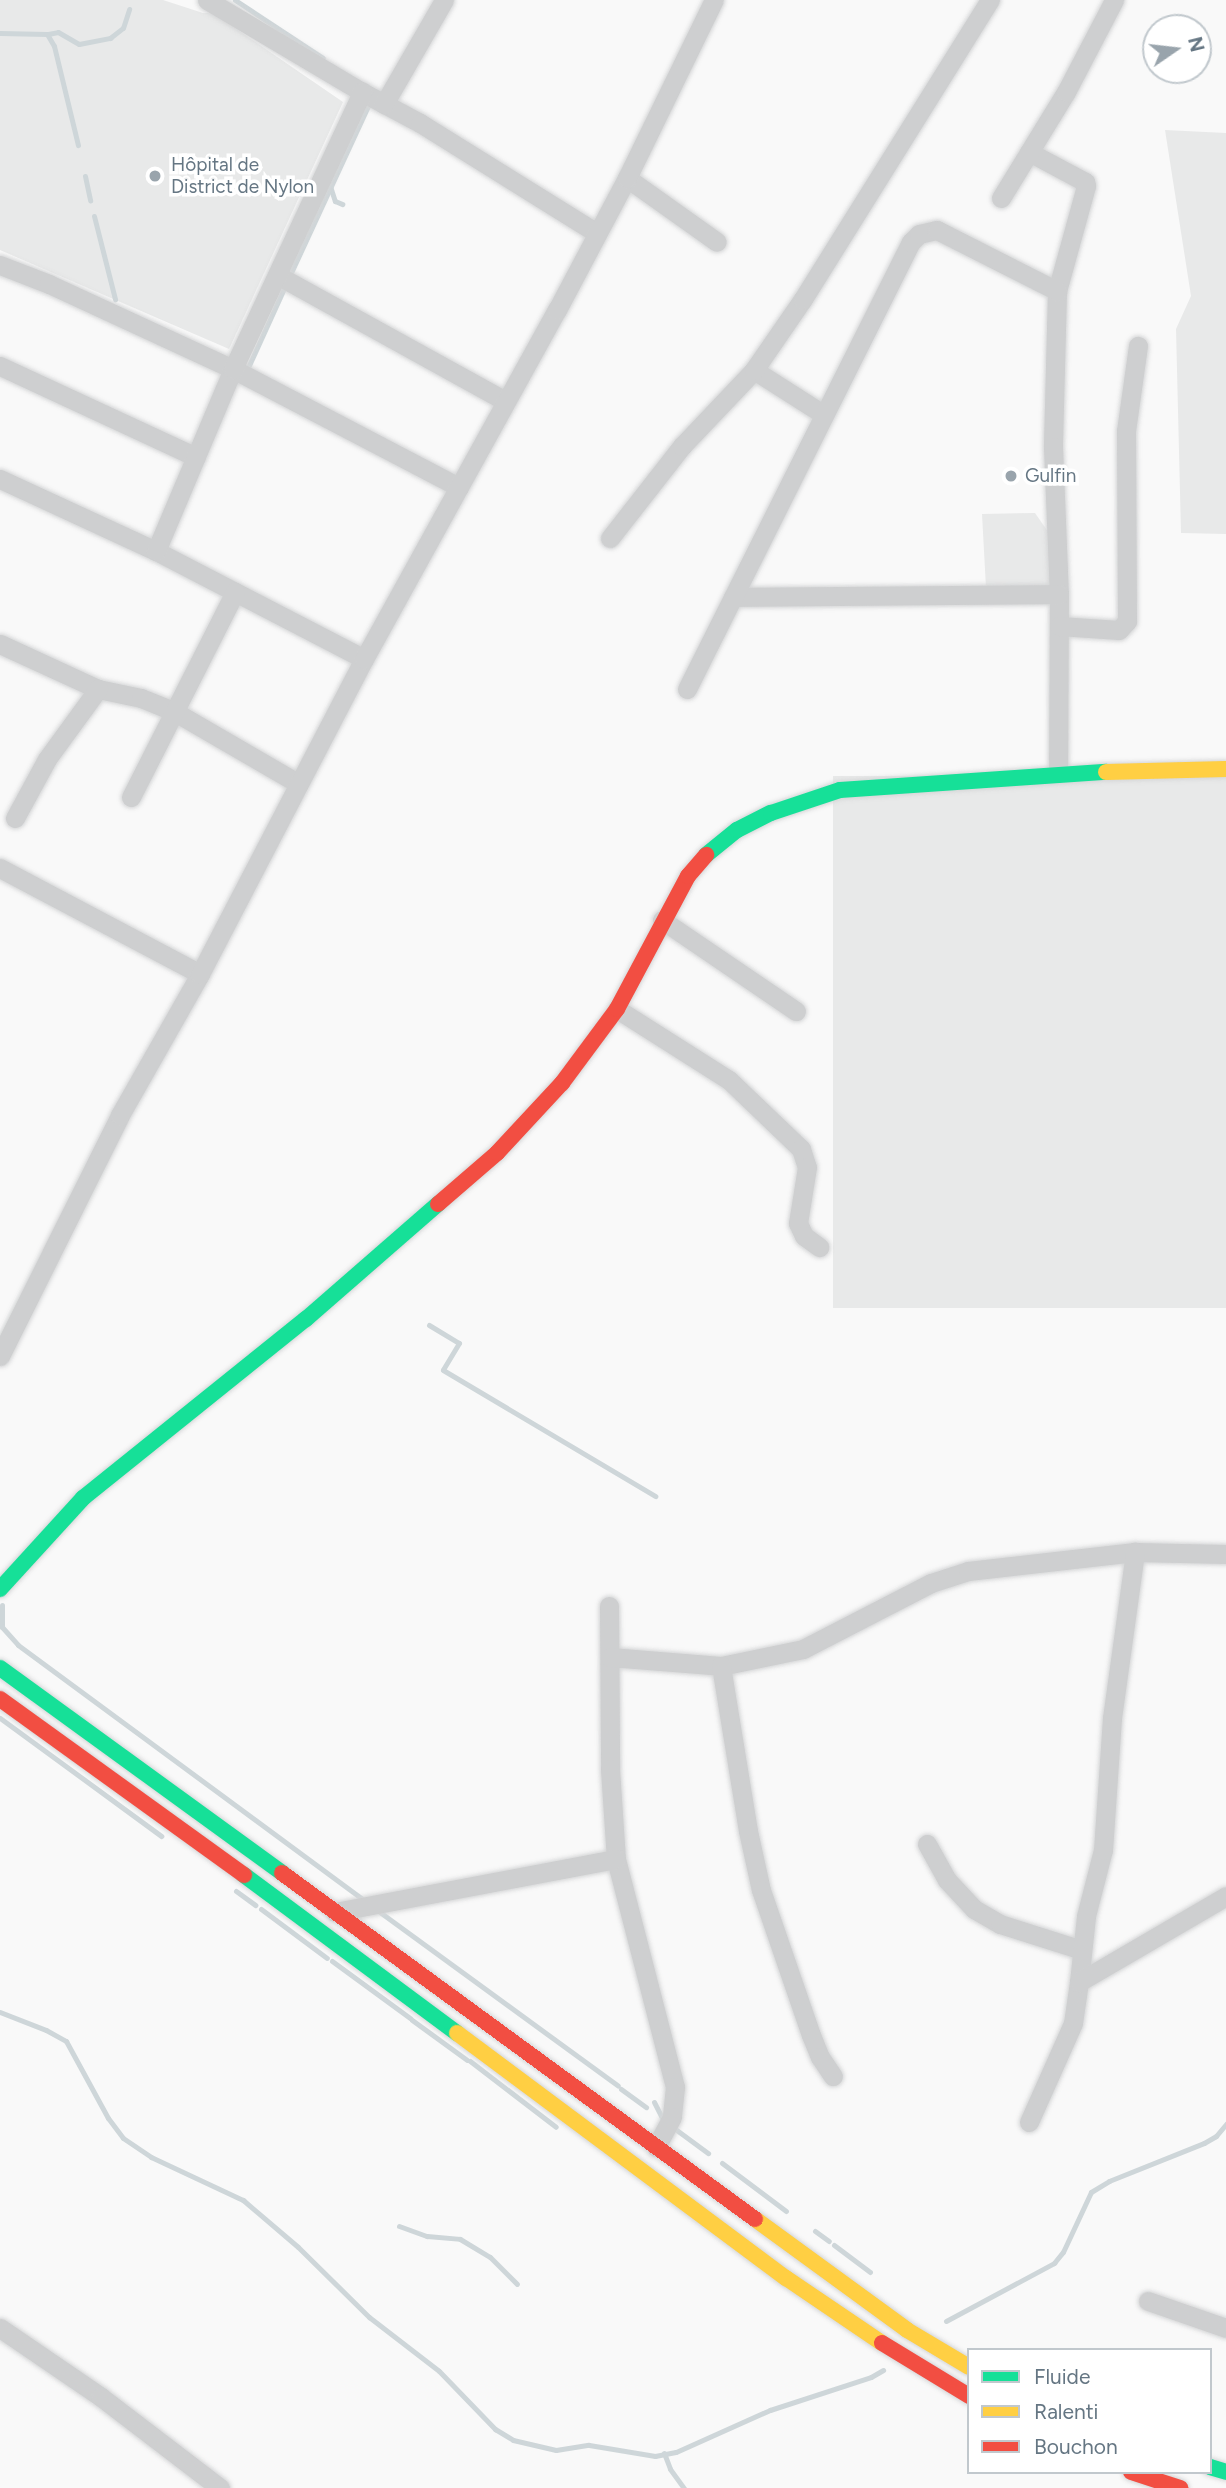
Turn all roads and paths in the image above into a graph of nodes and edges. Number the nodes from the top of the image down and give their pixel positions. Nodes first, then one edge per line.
1 (207, 0) edge
2 (444, 0) edge
3 (714, 0) edge
4 (990, 0) edge
5 (1114, 0) edge
6 (362, 92) junction
7 (384, 104) junction
8 (1029, 152) junction
9 (627, 178) junction
10 (1001, 198) dead end
11 (595, 232) junction
12 (717, 242) dead end
13 (0, 265) edge
14 (277, 275) junction
15 (1057, 291) junction
16 (1139, 346) dead end
17 (0, 366) edge
18 (233, 369) junction
19 (754, 370) junction
20 (505, 401) junction
21 (823, 414) junction
22 (196, 457) junction
23 (0, 478) edge
24 (459, 487) junction
25 (610, 538) dead end
26 (156, 551) junction
27 (235, 592) junction
28 (1059, 594) junction
29 (733, 597) junction
30 (1059, 626) junction
31 (0, 644) edge
32 (364, 659) junction
33 (98, 689) junction
34 (687, 689) dead end
35 (174, 712) junction
36 (1226, 769) edge
37 (1058, 774) junction
38 (299, 783) junction
39 (131, 797) dead end
40 (15, 818) dead end
41 (0, 868) edge
42 (662, 920) junction
43 (200, 974) junction
44 (617, 1009) junction
45 (796, 1011) dead end
46 (819, 1247) dead end
47 (0, 1356) edge
48 (1135, 1552) junction
49 (1226, 1554) edge
50 (0, 1590) edge
51 (609, 1606) dead end
52 (610, 1657) junction
53 (721, 1666) junction
54 (0, 1668) edge
55 (0, 1699) edge
56 (927, 1844) dead end
57 (616, 1859) junction
58 (1226, 1896) edge
59 (335, 1912) junction
60 (1082, 1950) junction
61 (1079, 1982) junction
62 (834, 2076) dead end
63 (1029, 2122) dead end
64 (656, 2147) junction
65 (1149, 2301) dead end
66 (0, 2328) edge
67 (1226, 2328) edge
68 (967, 2366) edge
69 (967, 2395) edge
70 (1136, 2474) edge
71 (220, 2488) edge
72 (1180, 2488) edge

1 - 6 street
2 - 7 street
3 - 9 street
4 - 19 street
5 - 8 street
6 - 7 street
6 - 14 street
7 - 11 street
8 - 10 street
8 - 15 street
9 - 11 street
9 - 12 street
11 - 20 street
13 - 18 street
14 - 18 street
14 - 20 street
15 - 21 street
15 - 28 street
16 - 30 street
17 - 22 street
18 - 22 street
18 - 24 street
19 - 21 street
19 - 25 street
20 - 24 street
21 - 29 street
22 - 26 street
23 - 26 street
24 - 32 street
26 - 27 street
27 - 32 street
27 - 35 street
28 - 29 street
28 - 30 street
29 - 34 street
30 - 37 street
31 - 33 street
32 - 38 street
33 - 35 street
33 - 40 street
35 - 38 street
35 - 39 street
36 - 37 main road
37 - 42 main road
38 - 43 street
41 - 43 street
42 - 44 main road
42 - 45 street
43 - 47 street
44 - 46 street
44 - 50 main road
48 - 49 street
48 - 53 street
48 - 60 street
51 - 52 street
52 - 53 street
52 - 57 street
53 - 62 street
54 - 59 main road
55 - 69 main road
56 - 60 street
57 - 59 street
57 - 64 street
58 - 61 street
59 - 64 main road
60 - 61 street
61 - 63 street
64 - 68 main road
65 - 67 street
66 - 71 street
70 - 72 main road

